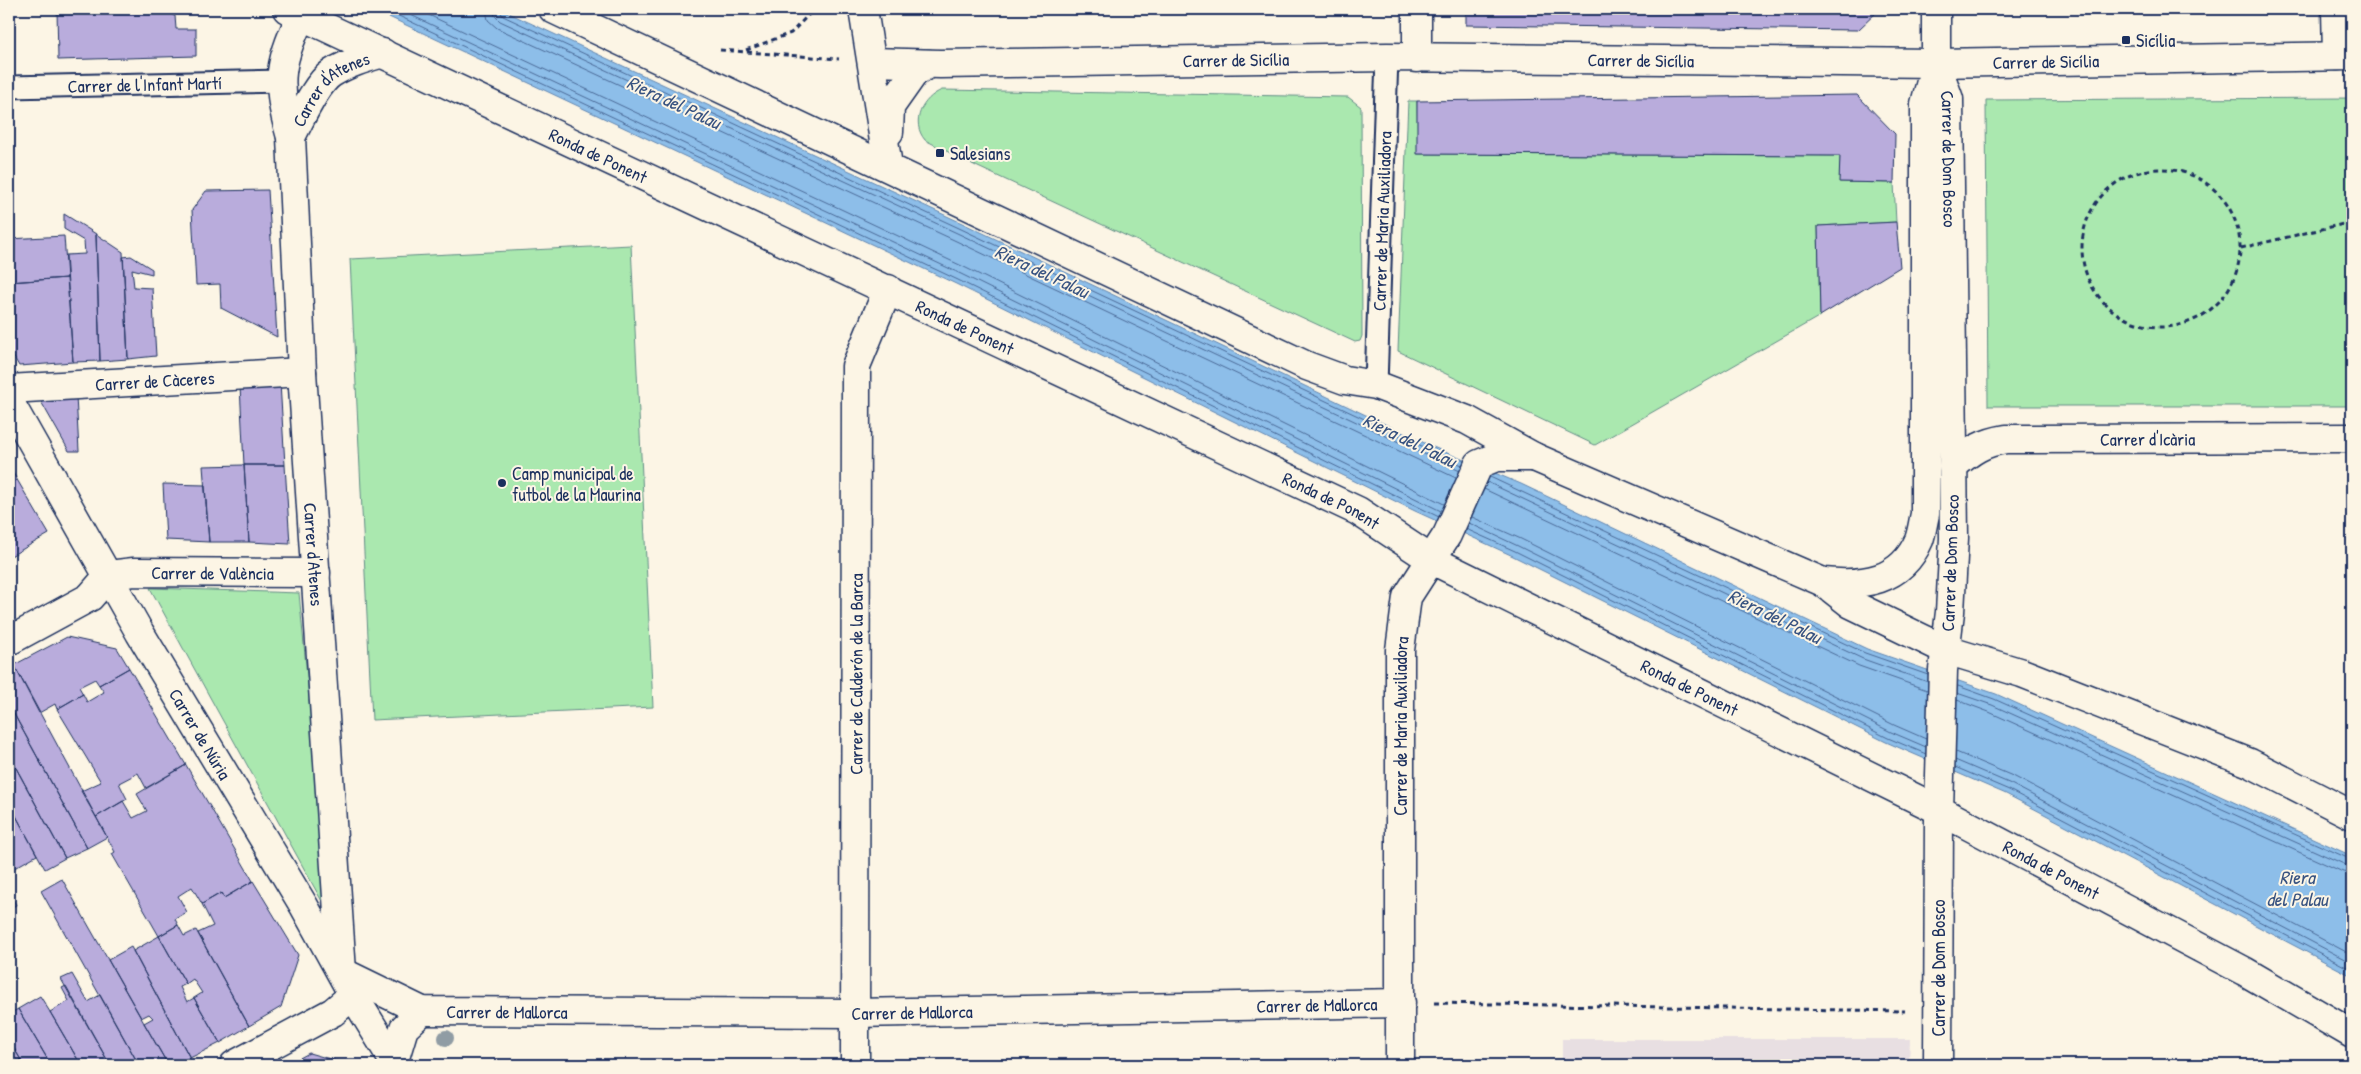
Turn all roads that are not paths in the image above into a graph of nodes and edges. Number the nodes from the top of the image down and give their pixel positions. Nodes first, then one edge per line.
1 (553, 9) edge
2 (862, 9) edge
3 (1417, 9) edge
4 (1936, 9) edge
5 (2336, 9) edge
6 (297, 11) edge
7 (383, 53) junction
8 (2344, 56) edge
9 (1387, 57) junction
10 (1417, 58) junction
11 (872, 62) junction
12 (1936, 63) junction
13 (928, 64) junction
14 (281, 81) junction
15 (9, 88) edge
16 (290, 137) junction
17 (888, 166) junction
18 (888, 289) junction
19 (302, 372) junction
20 (1376, 385) junction
21 (9, 389) edge
22 (9, 401) edge
23 (2352, 438) edge
24 (1534, 457) junction
25 (1953, 466) junction
26 (1432, 560) junction
27 (316, 573) junction
28 (108, 575) junction
29 (1823, 582) junction
30 (9, 641) edge
31 (1946, 650) junction
32 (1939, 810) junction
33 (2352, 815) edge
34 (348, 983) junction
35 (1401, 1002) junction
36 (422, 1011) junction
37 (854, 1013) junction
38 (2352, 1034) edge
39 (395, 1063) edge
40 (234, 1065) edge
41 (855, 1065) edge
42 (1400, 1065) edge
43 (1938, 1065) edge

1 - 17 street
2 - 11 street
3 - 10 street
4 - 12 street, Carrer de Dom Bosco
5 - 8 street
6 - 7 street, Ronda de Ponent
6 - 14 street, Carrer d'Atenes
7 - 16 street, Carrer d'Atenes
7 - 18 street, Ronda de Ponent
8 - 12 street, Carrer de Sicília
9 - 10 street, Carrer de Sicília
9 - 13 street, Carrer de Sicília
9 - 20 street, Carrer de Maria Auxiliadora
10 - 12 street, Carrer de Sicília
11 - 13 street, Carrer de Sicília
11 - 17 street
12 - 25 street, Carrer de Dom Bosco
12 - 29 street, Carrer de Dom Bosco
13 - 17 street
14 - 15 street, Carrer de l'Infant Martí
14 - 16 street, Carrer d'Atenes
16 - 19 street, Carrer d'Atenes
17 - 20 street
18 - 26 street, Ronda de Ponent
18 - 37 street, Carrer de Calderón de la Barca
19 - 21 street, Carrer de Càceres
19 - 27 street, Carrer d'Atenes
20 - 24 street
22 - 28 street, Carrer de Núria
23 - 25 street, Carrer d'Icària
24 - 26 street, Carrer de Maria Auxiliadora
24 - 29 street
25 - 31 street, Carrer de Dom Bosco
26 - 32 street, Ronda de Ponent
26 - 35 street, Carrer de Maria Auxiliadora
27 - 28 street, Carrer de València
27 - 34 street, Carrer d'Atenes
28 - 30 street
28 - 34 street, Carrer de Núria
29 - 31 street
31 - 32 street, Carrer de Dom Bosco
31 - 33 street
32 - 38 street, Ronda de Ponent
32 - 43 street, Carrer de Dom Bosco
34 - 36 street, Carrer de Mallorca
34 - 39 street, Carrer de Núria
34 - 40 street
35 - 37 street, Carrer de Mallorca
35 - 42 street, Carrer de Maria Auxiliadora
36 - 37 street, Carrer de Mallorca
36 - 39 street, Carrer de Mallorca
37 - 41 street, Carrer de Calderón de la Barca

